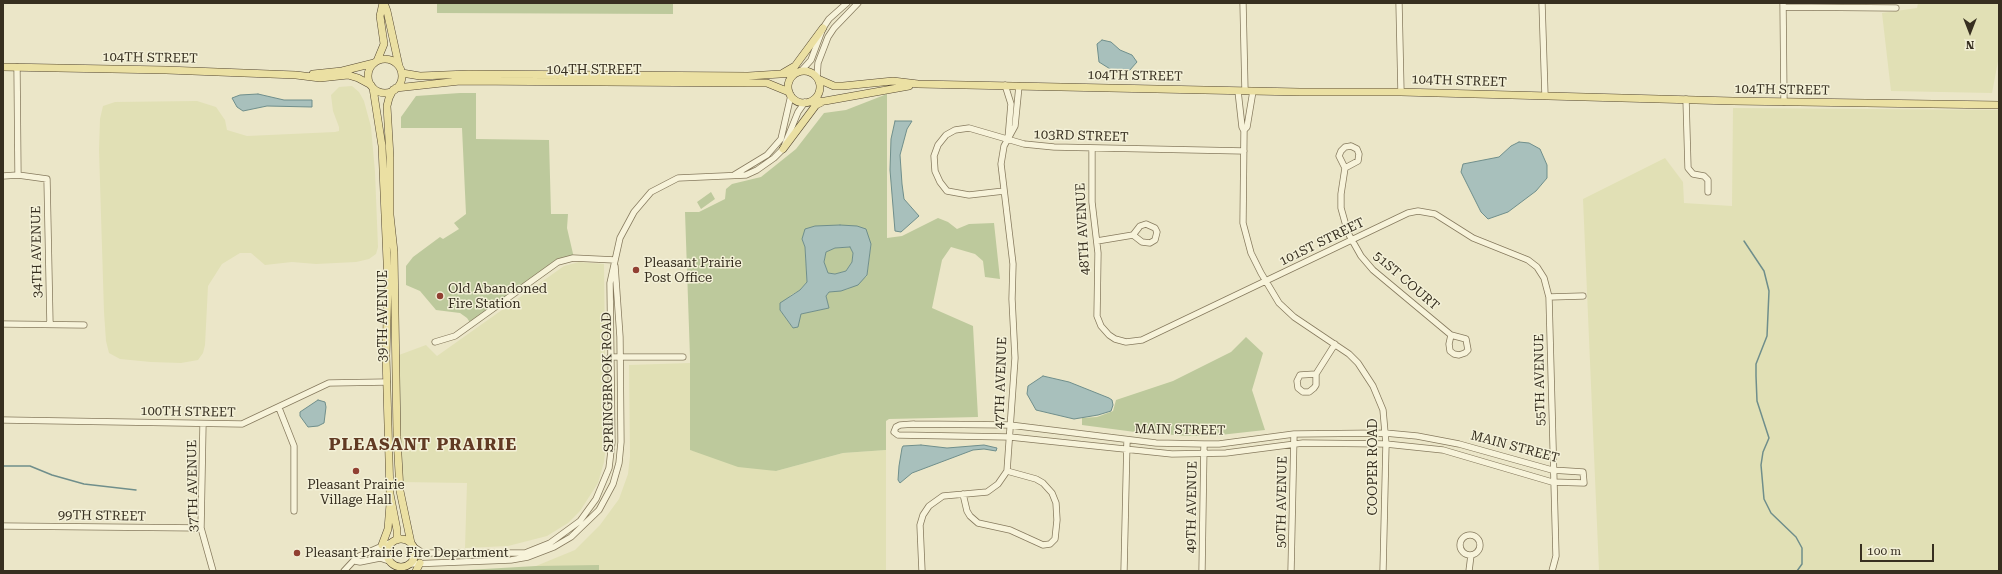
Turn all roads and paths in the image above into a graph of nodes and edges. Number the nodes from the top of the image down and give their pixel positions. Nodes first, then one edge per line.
1 (384, 3) edge
2 (847, 3) edge
3 (858, 3) edge
4 (1243, 3) edge
5 (1399, 3) edge
6 (1542, 3) edge
7 (1783, 5) edge
8 (1896, 8) dead end
9 (822, 28) junction
10 (376, 62) junction
11 (3, 67) edge
12 (17, 67) junction
13 (401, 71) junction
14 (799, 72) junction
15 (782, 74) junction
16 (296, 75) junction
17 (817, 78) junction
18 (918, 84) junction
19 (1005, 85) junction
20 (1019, 86) junction
21 (372, 87) junction
22 (395, 89) junction
23 (1242, 91) junction
24 (1253, 91) junction
25 (1401, 92) junction
26 (790, 93) junction
27 (1545, 96) junction
28 (1686, 99) junction
29 (825, 101) junction
30 (807, 102) junction
31 (1784, 102) junction
32 (1999, 105) edge
33 (1244, 130) junction
34 (1008, 139) junction
35 (1092, 148) junction
36 (783, 149) junction
37 (1244, 151) junction
38 (390, 157) junction
39 (382, 158) junction
40 (1345, 168) dead end
41 (3, 176) edge
42 (18, 176) junction
43 (732, 176) junction
44 (1004, 191) junction
45 (1708, 192) dead end
46 (1133, 235) dead end
47 (1097, 240) junction
48 (1351, 240) junction
49 (615, 260) junction
50 (1544, 278) joint
51 (1265, 282) junction
52 (1583, 296) dead end
53 (1549, 297) junction
54 (3, 324) edge
55 (50, 324) junction
56 (84, 325) dead end
57 (1104, 330) joint
58 (1451, 335) dead end
59 (435, 342) dead end
60 (1335, 344) junction
61 (610, 357) junction
62 (620, 357) junction
63 (683, 357) dead end
64 (1316, 374) dead end
65 (387, 382) junction
66 (279, 408) junction
67 (3, 420) edge
68 (203, 424) junction
69 (1010, 425) junction
70 (1385, 433) junction
71 (1294, 434) junction
72 (1010, 437) junction
73 (1127, 440) junction
74 (1204, 444) junction
75 (1294, 444) junction
76 (1386, 444) junction
77 (1127, 451) junction
78 (1204, 455) junction
79 (1552, 470) junction
80 (1007, 471) junction
81 (1552, 482) junction
82 (390, 494) junction
83 (963, 494) junction
84 (294, 511) dead end
85 (3, 526) edge
86 (202, 528) junction
87 (395, 540) junction
88 (382, 545) junction
89 (412, 545) junction
90 (1471, 555) dead end
91 (355, 561) junction
92 (420, 563) junction
93 (393, 566) edge
94 (408, 567) edge
95 (213, 571) edge
96 (344, 571) edge
97 (416, 571) edge
98 (922, 571) edge
99 (1124, 571) edge
100 (1202, 571) edge
101 (1291, 571) edge
102 (1383, 571) edge
103 (1469, 571) edge
104 (1552, 571) edge

1 - 10 main road
1 - 13 main road
2 - 9 street
3 - 17 street
4 - 23 street
5 - 25 street
6 - 27 street
7 - 8 street
7 - 31 street
9 - 14 street
9 - 15 main road
10 - 13 main road
10 - 16 main road, 104TH STREET
10 - 21 main road
11 - 12 main road, 104TH STREET
12 - 16 main road, 104TH STREET
12 - 42 street
13 - 15 main road, 104TH STREET
13 - 22 main road
14 - 15 main road, 104TH STREET
14 - 17 main road
14 - 26 main road
16 - 21 main road, 104TH STREET
17 - 18 main road, 104TH STREET
17 - 30 main road
18 - 19 main road, 104TH STREET
18 - 29 main road, 104TH STREET
19 - 20 main road, 104TH STREET
19 - 34 street
20 - 23 main road, 104TH STREET
20 - 34 street
21 - 22 main road
21 - 39 main road, 39TH AVENUE
22 - 26 main road, 104TH STREET
22 - 38 main road, 39TH AVENUE
23 - 24 main road, 104TH STREET
23 - 33 street, COOPER ROAD
24 - 25 main road, 104TH STREET
24 - 33 street, COOPER ROAD
25 - 27 main road, 104TH STREET
26 - 30 main road
26 - 43 street, SPRINGBROOK ROAD
27 - 28 main road, 104TH STREET
28 - 31 main road, 104TH STREET
28 - 45 street
29 - 30 main road, 104TH STREET
29 - 36 main road
30 - 36 street, SPRINGBROOK ROAD
31 - 32 main road, 104TH STREET
33 - 37 street, COOPER ROAD
34 - 35 street, 103RD STREET
34 - 44 street, 47TH AVENUE
34 - 44 street, 103RD STREET
35 - 37 street, 103RD STREET
35 - 47 street, 48TH AVENUE
36 - 43 street, SPRINGBROOK ROAD
37 - 51 street, COOPER ROAD
38 - 39 main road
38 - 89 main road, 39TH AVENUE
39 - 65 main road, 39TH AVENUE
40 - 48 street, 51ST COURT
41 - 42 street
42 - 55 street, 34TH AVENUE
43 - 49 street, SPRINGBROOK ROAD
44 - 69 street, 47TH AVENUE
46 - 47 street
47 - 57 street, 48TH AVENUE
48 - 50 street, 101ST STREET
48 - 51 street, 101ST STREET
48 - 58 street, 51ST COURT
49 - 59 street
49 - 61 street, SPRINGBROOK ROAD
49 - 62 street, SPRINGBROOK ROAD
50 - 53 street, 55TH AVENUE
51 - 57 street, 101ST STREET
51 - 60 street, COOPER ROAD
52 - 53 street
53 - 79 street, 55TH AVENUE
54 - 55 street
55 - 56 street
60 - 64 street
60 - 70 street, COOPER ROAD
61 - 62 street
61 - 89 street, SPRINGBROOK ROAD
62 - 63 street
62 - 92 street, SPRINGBROOK ROAD
65 - 66 street, 100TH STREET
65 - 82 main road, 39TH AVENUE
66 - 68 street, 100TH STREET
66 - 84 street
67 - 68 street, 100TH STREET
68 - 86 street, 37TH AVENUE
69 - 72 street, 47TH AVENUE
69 - 72 street, MAIN STREET
69 - 73 street, MAIN STREET
70 - 71 street, MAIN STREET
70 - 76 street, COOPER ROAD
70 - 79 street, MAIN STREET
71 - 74 street, MAIN STREET
71 - 75 street, 50TH AVENUE
72 - 77 street, MAIN STREET
72 - 80 street, 47TH AVENUE
73 - 74 street, MAIN STREET
73 - 77 street
74 - 78 street, 49TH AVENUE
75 - 76 street, MAIN STREET
75 - 78 street, MAIN STREET
75 - 101 street, 50TH AVENUE
76 - 81 street, MAIN STREET
76 - 102 street, COOPER ROAD
77 - 78 street, MAIN STREET
77 - 99 street
78 - 100 street, 49TH AVENUE
79 - 81 street, 55TH AVENUE
79 - 81 street, MAIN STREET
80 - 83 street
80 - 83 street
81 - 104 street
82 - 87 main road, 39TH AVENUE
82 - 88 main road
83 - 98 street
85 - 86 street, 99TH STREET
86 - 95 street, 37TH AVENUE
87 - 88 street
87 - 89 main road
87 - 93 main road
88 - 91 street
89 - 94 main road
90 - 103 street
91 - 93 street
91 - 96 street
92 - 94 street, SPRINGBROOK ROAD
92 - 97 main road
93 - 94 main road

